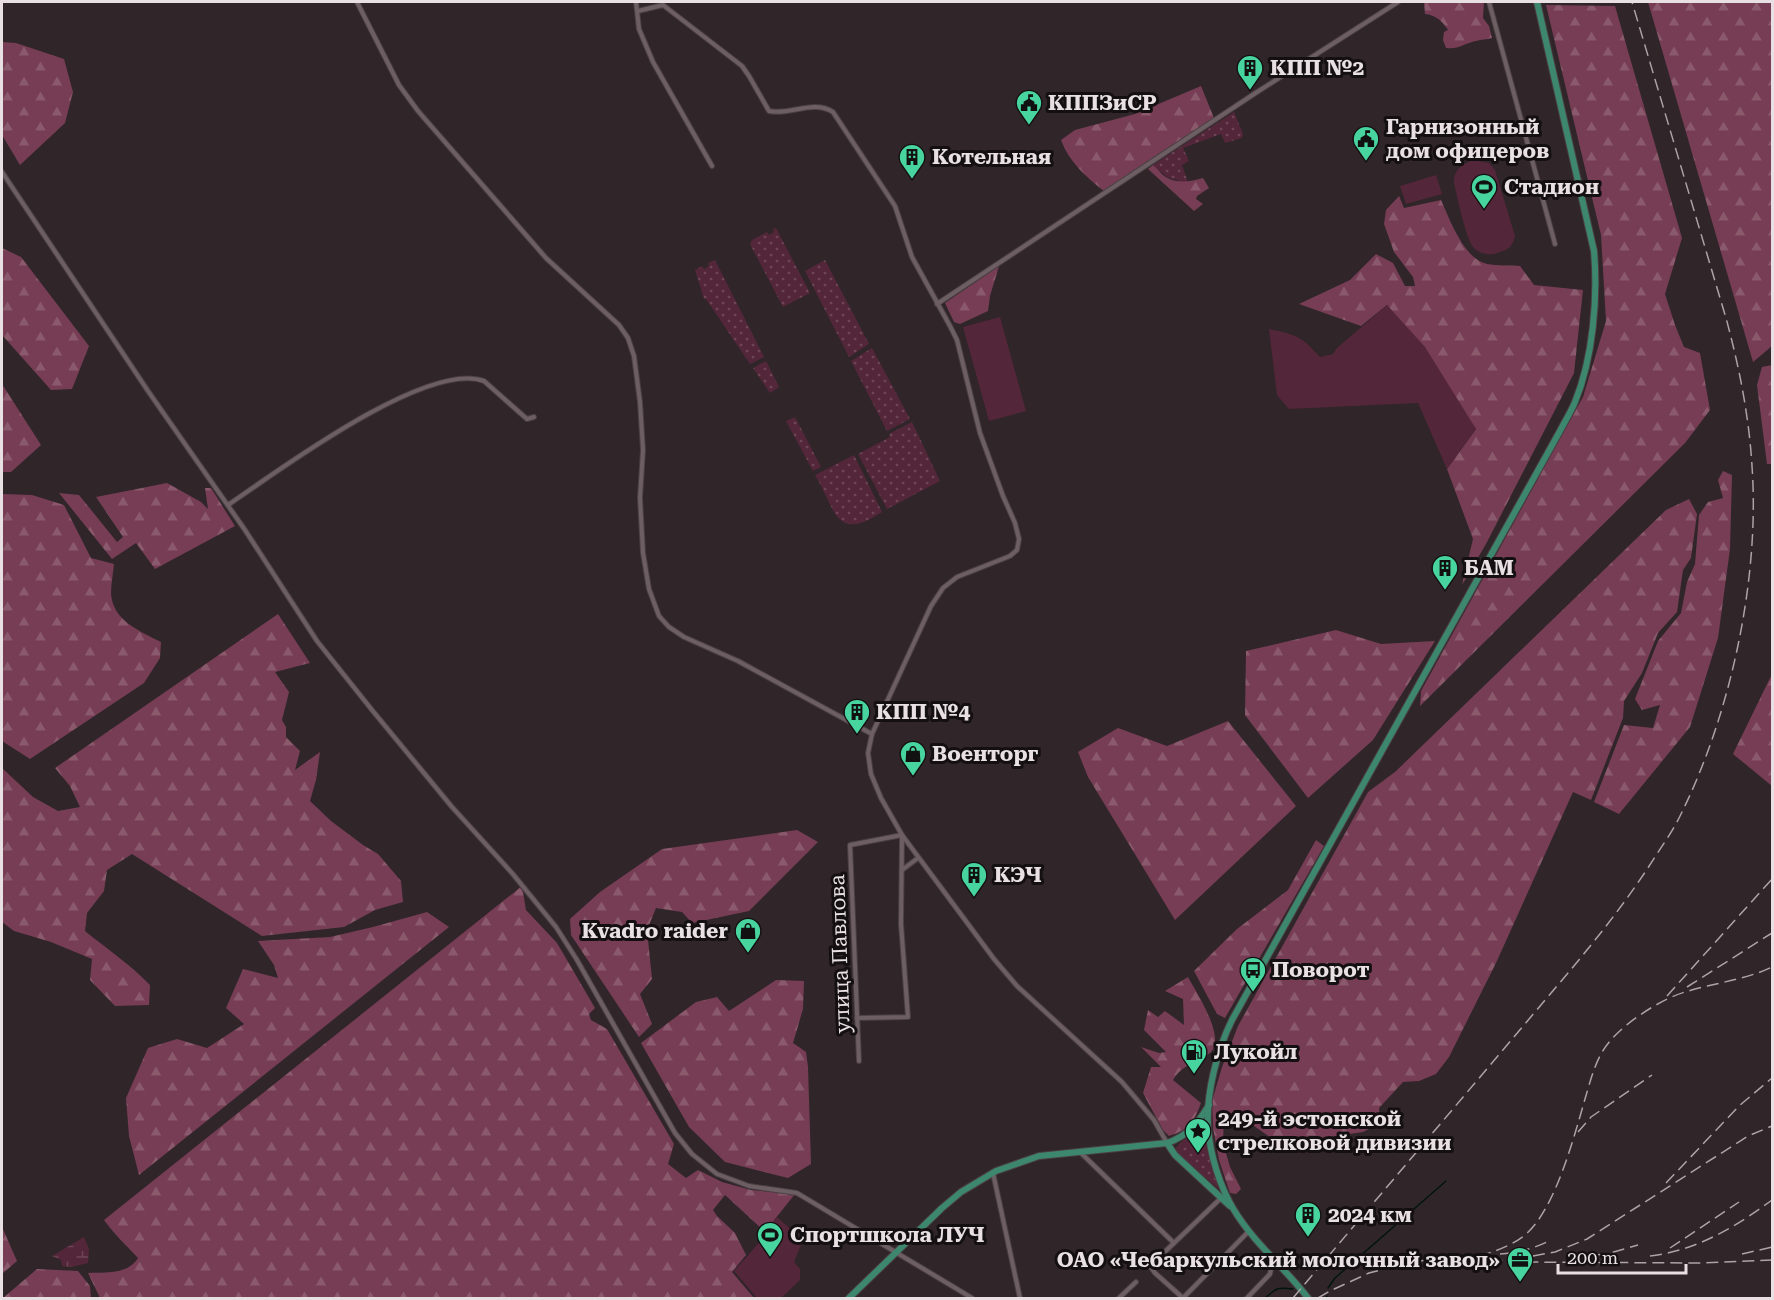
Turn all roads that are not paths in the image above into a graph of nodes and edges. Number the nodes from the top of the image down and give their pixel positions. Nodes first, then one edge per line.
1 (357, 2) edge
2 (636, 2) edge
3 (1398, 2) edge
4 (1489, 2) edge
5 (1537, 2) edge
6 (638, 11) junction
7 (712, 166) dead end
8 (2, 172) edge
9 (1555, 244) dead end
10 (937, 304) junction
11 (534, 417) dead end
12 (228, 505) junction
13 (872, 734) junction
14 (902, 835) junction
15 (918, 858) junction
16 (901, 871) junction
17 (858, 1018) junction
18 (859, 1061) dead end
19 (1210, 1105) junction
20 (1167, 1143) junction
21 (1081, 1152) junction
22 (993, 1173) junction
23 (1221, 1198) junction
24 (1234, 1210) junction
25 (1249, 1231) junction
26 (1174, 1243) junction
27 (896, 1253) junction
28 (1273, 1259) junction
29 (1136, 1282) dead end
30 (1183, 1298) edge
31 (849, 1299) edge
32 (972, 1299) edge
33 (1020, 1299) edge
34 (1119, 1299) edge
35 (1247, 1299) edge
36 (1308, 1299) edge

1 - 13 street
2 - 6 street
3 - 10 street
4 - 9 street
5 - 19 main road
6 - 7 street
6 - 10 street
8 - 12 street
10 - 13 street
11 - 12 street
12 - 27 street
13 - 14 street
14 - 15 street
14 - 16 street
14 - 17 street, улица Павлова
15 - 16 street
15 - 20 street
16 - 17 street
17 - 18 street, улица Павлова
19 - 20 main road
19 - 24 main road
20 - 21 main road
20 - 23 main road
21 - 22 main road
21 - 26 street
22 - 27 main road
22 - 33 street
23 - 24 main road
23 - 26 street
24 - 25 main road
25 - 28 main road
25 - 30 street
26 - 30 street
27 - 31 main road
27 - 32 street
28 - 35 street
28 - 36 main road
29 - 34 street

